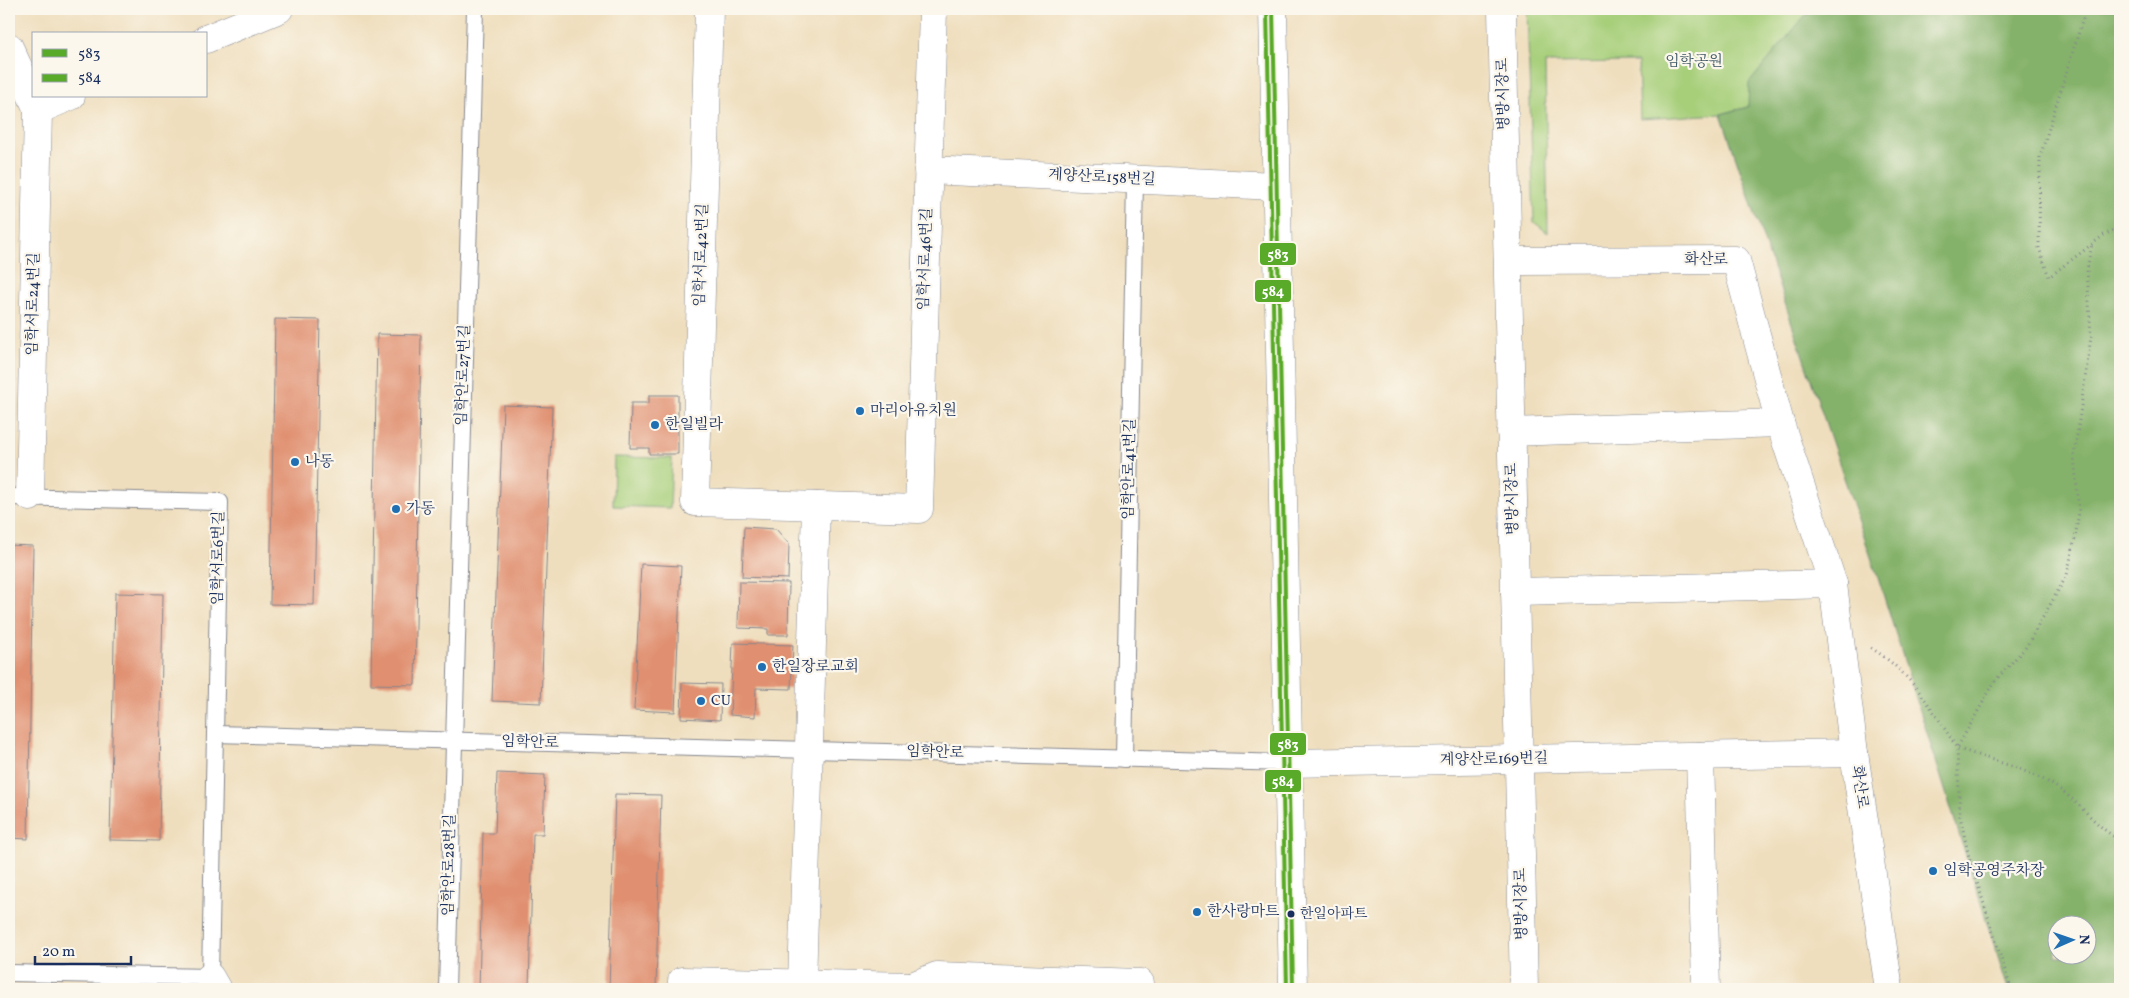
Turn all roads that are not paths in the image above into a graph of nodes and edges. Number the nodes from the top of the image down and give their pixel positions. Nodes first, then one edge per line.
1 (279, 9) edge
2 (474, 9) edge
3 (709, 9) edge
4 (933, 9) edge
5 (1273, 9) edge
6 (1502, 9) edge
7 (208, 38) edge
8 (9, 47) edge
9 (32, 97) edge
10 (32, 98) edge
11 (66, 98) edge
12 (38, 110) junction
13 (928, 170) junction
14 (1135, 180) junction
15 (1276, 186) junction
16 (1508, 261) junction
17 (1780, 423) junction
18 (1511, 432) junction
19 (19, 497) edge
20 (816, 506) junction
21 (1833, 584) junction
22 (1515, 592) junction
23 (215, 734) junction
24 (453, 740) junction
25 (808, 750) junction
26 (1854, 753) junction
27 (1700, 756) junction
28 (1124, 759) junction
29 (1519, 759) junction
30 (1288, 763) junction
31 (9, 973) edge
32 (213, 983) edge
33 (1140, 986) edge
34 (802, 987) edge
35 (912, 988) edge
36 (447, 989) edge
37 (682, 989) edge
38 (1293, 989) edge
39 (1524, 989) edge
40 (1706, 989) edge
41 (1889, 989) edge

1 - 7 street
2 - 24 lane, 임학안로27번길
3 - 20 street, 임학서로42번길
4 - 13 street, 임학서로46번길
5 - 15 street
6 - 16 street, 병방시장로
8 - 9 street, 임학서로24번길
10 - 12 street, 임학서로24번길
11 - 12 street
12 - 19 street, 임학서로24번길
13 - 14 street, 계양산로158번길
13 - 20 street, 임학서로46번길
14 - 15 street, 계양산로158번길
14 - 28 lane, 임학안로41번길
15 - 30 street
16 - 17 street, 화산로
16 - 18 street, 병방시장로
17 - 18 street
17 - 21 street, 화산로
18 - 22 street, 병방시장로
19 - 23 lane, 임학서로6번길
20 - 25 street
21 - 22 street
21 - 26 street, 화산로
22 - 29 street, 병방시장로
23 - 24 lane, 임학안로
23 - 32 lane
24 - 25 lane, 임학안로
24 - 36 lane, 임학안로28번길
25 - 28 lane, 임학안로
25 - 34 street
26 - 27 street, 계양산로169번길
26 - 41 street, 화산로
27 - 29 street, 계양산로169번길
27 - 40 street
28 - 30 lane, 임학안로
29 - 30 street, 계양산로169번길
29 - 39 street, 병방시장로
30 - 38 street
31 - 32 lane
33 - 35 street
34 - 35 street
34 - 37 street

